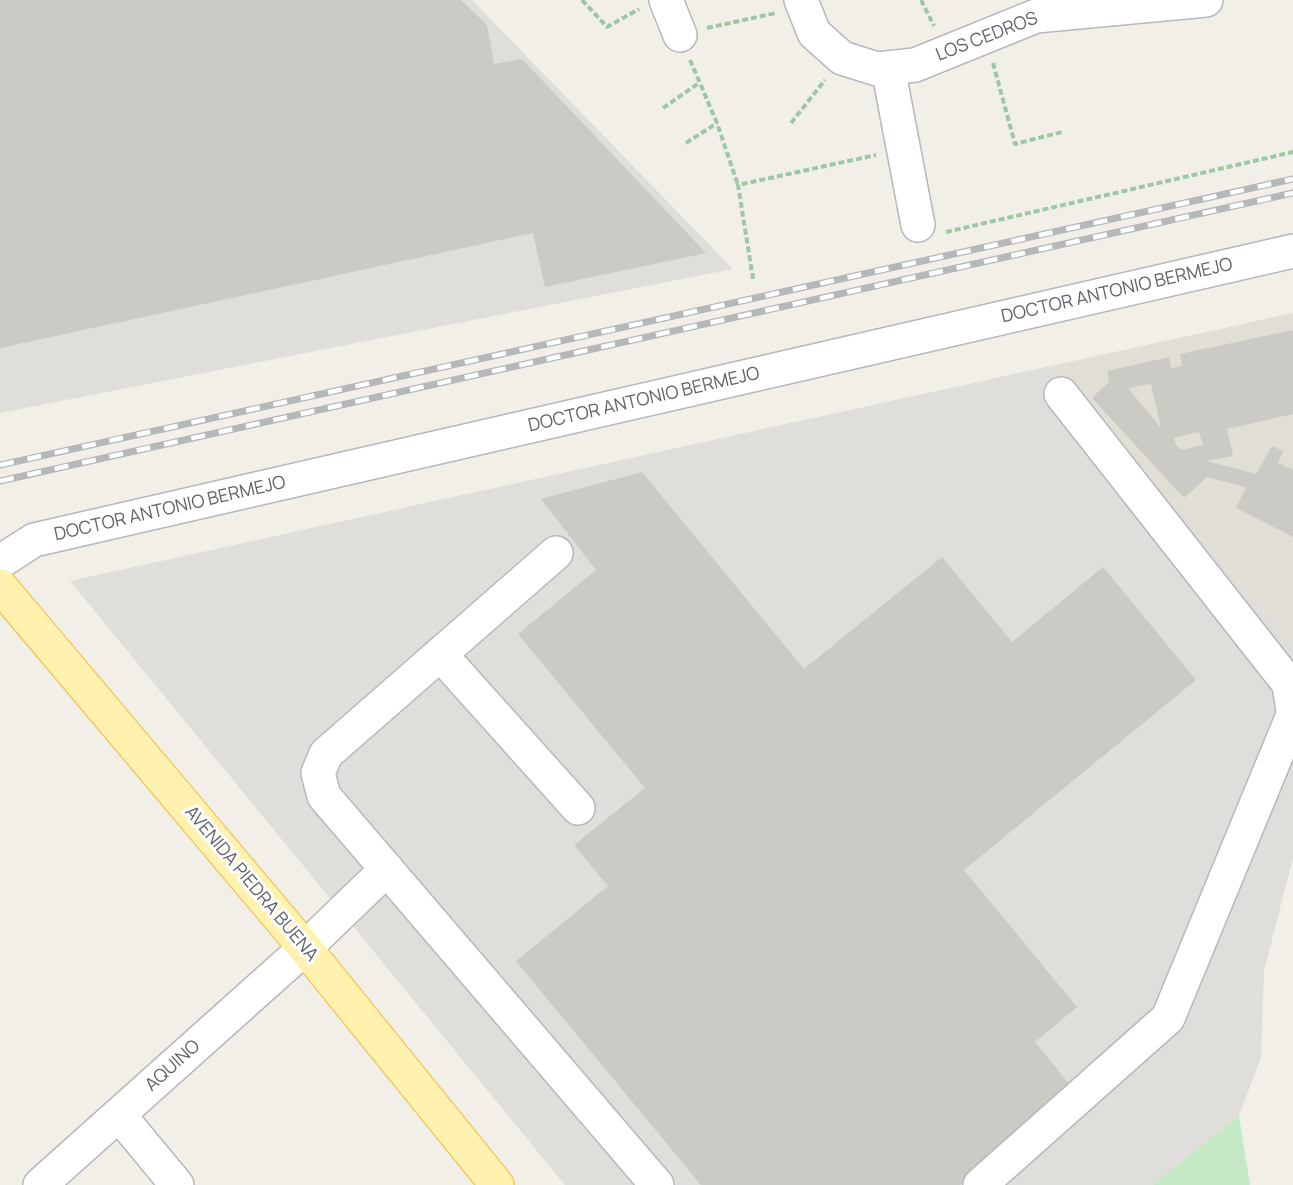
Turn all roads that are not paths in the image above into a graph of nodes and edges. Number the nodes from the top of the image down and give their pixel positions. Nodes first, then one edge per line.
1 (1206, 0) edge
2 (656, 3) edge
3 (802, 3) edge
4 (680, 34) road end
5 (888, 68) junction
6 (918, 225) road end
7 (1293, 251) edge
8 (1060, 394) dead end
9 (556, 553) dead end
10 (0, 562) edge
11 (0, 585) edge
12 (440, 654) junction
13 (1293, 713) edge
14 (578, 808) dead end
15 (387, 869) junction
16 (305, 948) junction
17 (119, 1114) junction
18 (40, 1185) edge
19 (177, 1185) edge
20 (497, 1185) edge
21 (657, 1185) edge
22 (980, 1185) edge

1 - 5 street, LOS CEDROS
2 - 4 street
3 - 5 street, LOS CEDROS
5 - 6 street
7 - 10 street, DOCTOR ANTONIO BERMEJO
8 - 13 street
9 - 12 street
11 - 16 main road, AVENIDA PIEDRA BUENA
12 - 14 street
12 - 15 street
13 - 22 street
15 - 16 street, AQUINO
15 - 21 street
16 - 17 street, AQUINO
16 - 20 main road, AVENIDA PIEDRA BUENA
17 - 18 street, AQUINO
17 - 19 street

